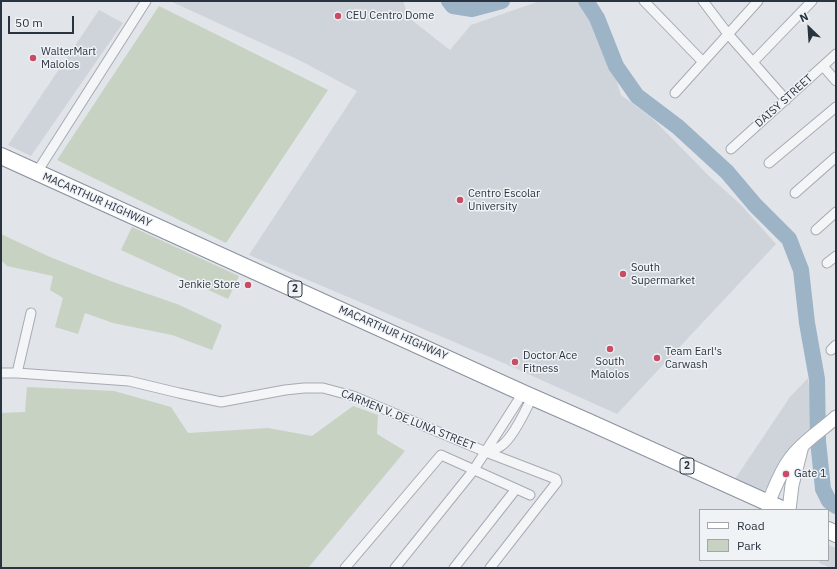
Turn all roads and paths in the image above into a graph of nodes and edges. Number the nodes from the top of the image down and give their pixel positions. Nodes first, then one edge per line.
1 (146, 1) edge
2 (644, 1) edge
3 (703, 1) edge
4 (758, 1) edge
5 (812, 1) edge
6 (728, 34) junction
7 (836, 54) edge
8 (703, 62) junction
9 (753, 62) junction
10 (823, 66) junction
11 (836, 80) edge
12 (675, 93) dead end
13 (786, 100) junction
14 (836, 107) edge
15 (731, 149) dead end
16 (1, 156) edge
17 (836, 157) edge
18 (769, 163) dead end
19 (37, 172) junction
20 (795, 193) dead end
21 (836, 212) edge
22 (816, 230) dead end
23 (836, 256) edge
24 (827, 263) dead end
25 (31, 313) dead end
26 (1, 373) edge
27 (17, 373) junction
28 (528, 395) junction
29 (836, 417) edge
30 (507, 420) junction
31 (517, 425) junction
32 (804, 444) junction
33 (486, 452) junction
34 (473, 471) junction
35 (516, 489) junction
36 (530, 495) dead end
37 (768, 503) junction
38 (782, 509) edge
39 (789, 509) edge
40 (345, 568) edge
41 (395, 568) edge
42 (454, 568) edge
43 (490, 568) edge

1 - 19 street
2 - 8 street
3 - 6 street
4 - 6 street
5 - 9 street
6 - 8 street
6 - 9 street
7 - 10 street, DAISY STREET
8 - 12 street
9 - 13 street
10 - 11 street
10 - 13 street, DAISY STREET
13 - 15 street, DAISY STREET
14 - 18 street
16 - 19 highway, MACARTHUR HIGHWAY / 2
17 - 20 street
19 - 28 highway, MACARTHUR HIGHWAY / 2
21 - 22 street
23 - 24 street
25 - 27 street
26 - 27 street, CARMEN V. DE LUNA STREET
27 - 33 street, CARMEN V. DE LUNA STREET
28 - 30 street
28 - 31 street
28 - 37 highway, MACARTHUR HIGHWAY / 2
29 - 32 main road
30 - 31 street
30 - 33 street
31 - 33 street
32 - 37 main road
32 - 39 main road
33 - 34 street
33 - 43 street, CARMEN V. DE LUNA STREET
34 - 35 street
34 - 40 street
34 - 41 street
35 - 36 street
35 - 42 street
37 - 38 highway, MACARTHUR HIGHWAY / 2

